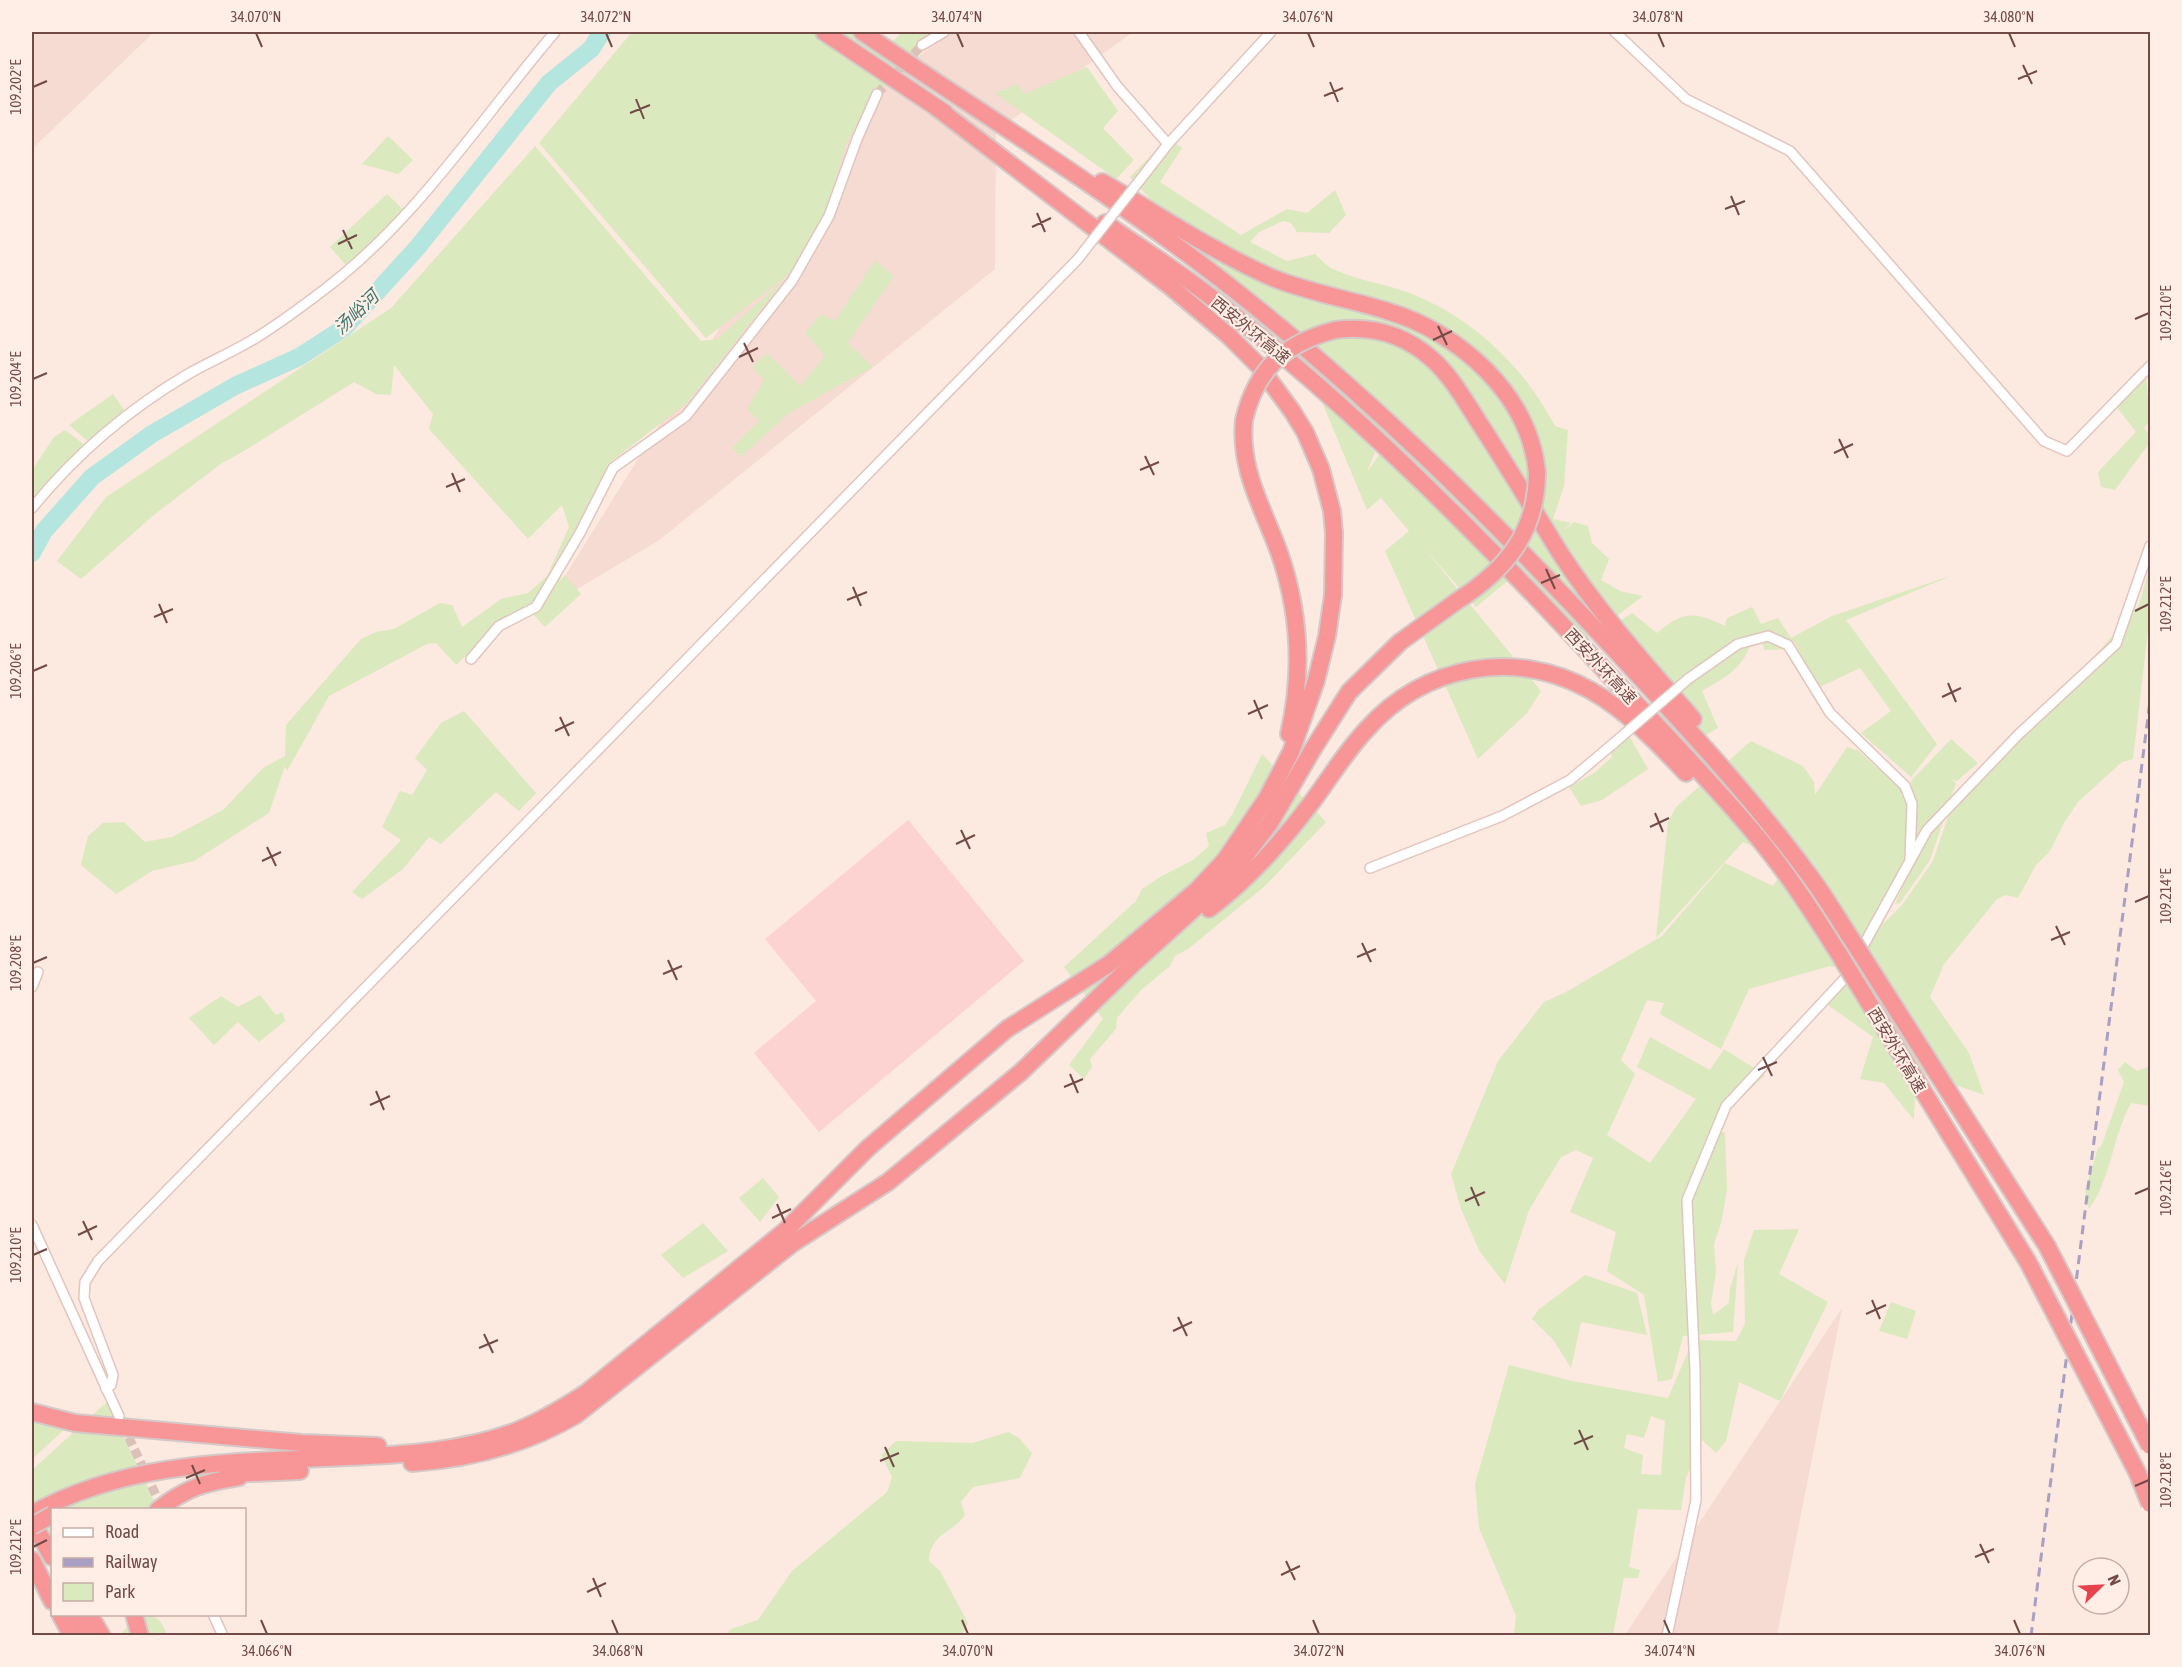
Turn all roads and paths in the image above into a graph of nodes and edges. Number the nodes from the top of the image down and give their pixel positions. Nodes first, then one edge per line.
1 (555, 32) edge
2 (824, 32) edge
3 (862, 32) edge
4 (944, 32) edge
5 (1079, 32) edge
6 (1271, 32) edge
7 (1615, 32) edge
8 (922, 45) tunnel mouth
9 (877, 94) tunnel mouth
10 (937, 108) junction
11 (982, 113) junction
12 (1168, 144) junction
13 (2151, 366) edge
14 (32, 508) edge
15 (2151, 546) edge
16 (471, 659) dead end
17 (1267, 798) junction
18 (1910, 860) junction
19 (1370, 868) dead end
20 (1812, 878) junction
21 (1805, 900) junction
22 (1135, 962) junction
23 (38, 972) dead end
24 (32, 987) edge
25 (32, 1225) edge
26 (106, 1389) junction
27 (32, 1412) edge
28 (119, 1416) tunnel mouth
29 (457, 1446) junction
30 (2151, 1446) edge
31 (261, 1473) junction
32 (80, 1497) junction
33 (2151, 1504) edge
34 (67, 1508) edge
35 (159, 1508) edge
36 (32, 1514) edge
37 (51, 1516) edge
38 (32, 1521) edge
39 (32, 1527) edge
40 (32, 1547) edge
41 (51, 1555) edge
42 (32, 1560) edge
43 (51, 1581) edge
44 (51, 1599) edge
45 (61, 1616) edge
46 (73, 1616) edge
47 (90, 1616) edge
48 (135, 1616) edge
49 (214, 1616) edge
50 (72, 1635) edge
51 (87, 1635) edge
52 (102, 1635) edge
53 (140, 1635) edge
54 (223, 1635) edge
55 (1667, 1635) edge

1 - 14 street
2 - 10 highway, 西安外环高速
3 - 11 highway, 西安外环高速
4 - 8 street
5 - 12 street
6 - 12 street
7 - 13 street
9 - 16 street
10 - 17 highway
10 - 21 highway, 西安外环高速
11 - 20 highway, 西安外环高速
11 - 22 highway, bridge
12 - 26 street, bridge
15 - 18 street
17 - 20 highway, bridge
17 - 29 highway
18 - 19 street, bridge
18 - 55 street
20 - 30 highway, 西安外环高速, bridge
21 - 22 highway
21 - 33 highway, 西安外环高速, bridge
22 - 31 highway
23 - 24 street
25 - 26 street
26 - 28 street
27 - 29 highway
29 - 32 highway
31 - 32 highway
31 - 35 highway
32 - 34 highway
32 - 36 highway
37 - 39 highway, bridge
38 - 41 highway
40 - 43 highway
42 - 44 highway
45 - 50 highway
46 - 51 highway
47 - 52 highway
48 - 53 highway
49 - 54 street

